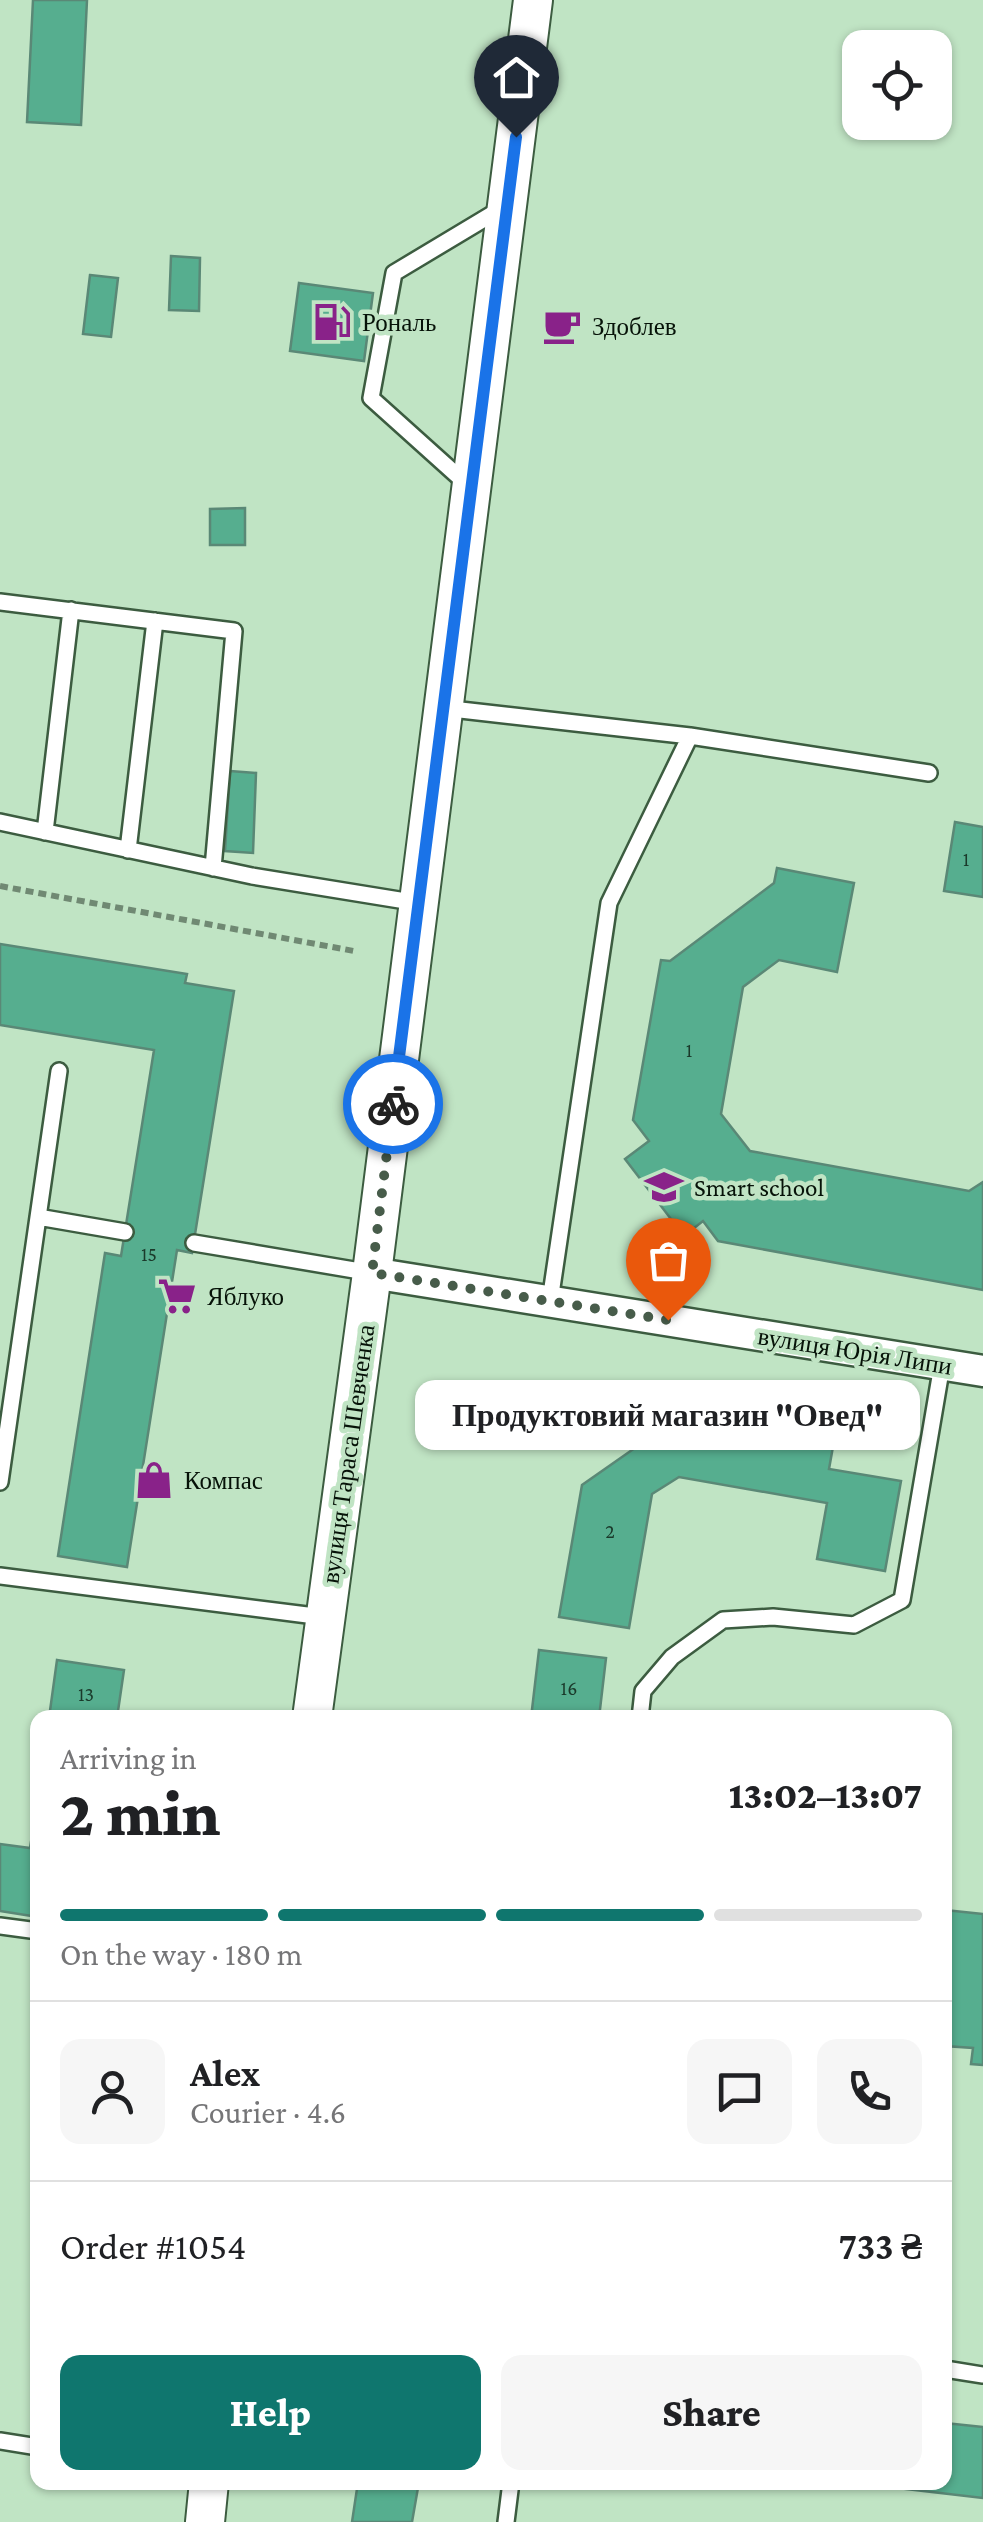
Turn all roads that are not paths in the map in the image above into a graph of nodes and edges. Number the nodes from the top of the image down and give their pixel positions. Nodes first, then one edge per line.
1 (533, 0) edge
2 (507, 205) junction
3 (471, 488) junction
4 (0, 602) edge
5 (70, 610) junction
6 (155, 621) junction
7 (444, 708) junction
8 (690, 736) junction
9 (928, 773) dead end
10 (0, 822) edge
11 (45, 832) junction
12 (128, 850) junction
13 (213, 868) junction
14 (418, 903) junction
15 (59, 1071) dead end
16 (38, 1217) junction
17 (125, 1232) dead end
18 (194, 1244) dead end
19 (372, 1273) junction
20 (550, 1302) junction
21 (942, 1365) junction
22 (983, 1371) edge
23 (0, 1482) edge
24 (0, 1576) edge
25 (326, 1617) junction
26 (313, 1710) edge
27 (641, 1710) edge
28 (0, 1926) edge
29 (30, 1930) edge
30 (952, 2370) edge
31 (983, 2375) edge
32 (0, 2441) edge
33 (30, 2446) edge
34 (208, 2490) edge
35 (510, 2490) edge
36 (205, 2522) edge
37 (506, 2522) edge

1 - 2 street, вулиця Тараса Шевченка
2 - 3 street, вулиця Тараса Шевченка
2 - 3 lane
3 - 7 street, вулиця Тараса Шевченка
4 - 5 lane
5 - 6 lane
5 - 11 lane
6 - 12 lane
6 - 13 lane
7 - 8 lane
7 - 14 street, вулиця Тараса Шевченка
8 - 9 lane
8 - 20 lane
10 - 11 lane
11 - 12 lane
12 - 13 lane
13 - 14 lane
14 - 19 street, вулиця Тараса Шевченка
15 - 16 lane
16 - 17 lane
16 - 23 lane
18 - 19 lane
19 - 20 street, вулиця Юрія Липи
19 - 25 street, вулиця Тараса Шевченка
20 - 21 street, вулиця Юрія Липи
21 - 22 street, вулиця Юрія Липи
21 - 27 lane
24 - 25 lane
25 - 26 street, вулиця Тараса Шевченка
28 - 29 lane
30 - 31 lane
32 - 33 lane
34 - 36 street
35 - 37 lane

